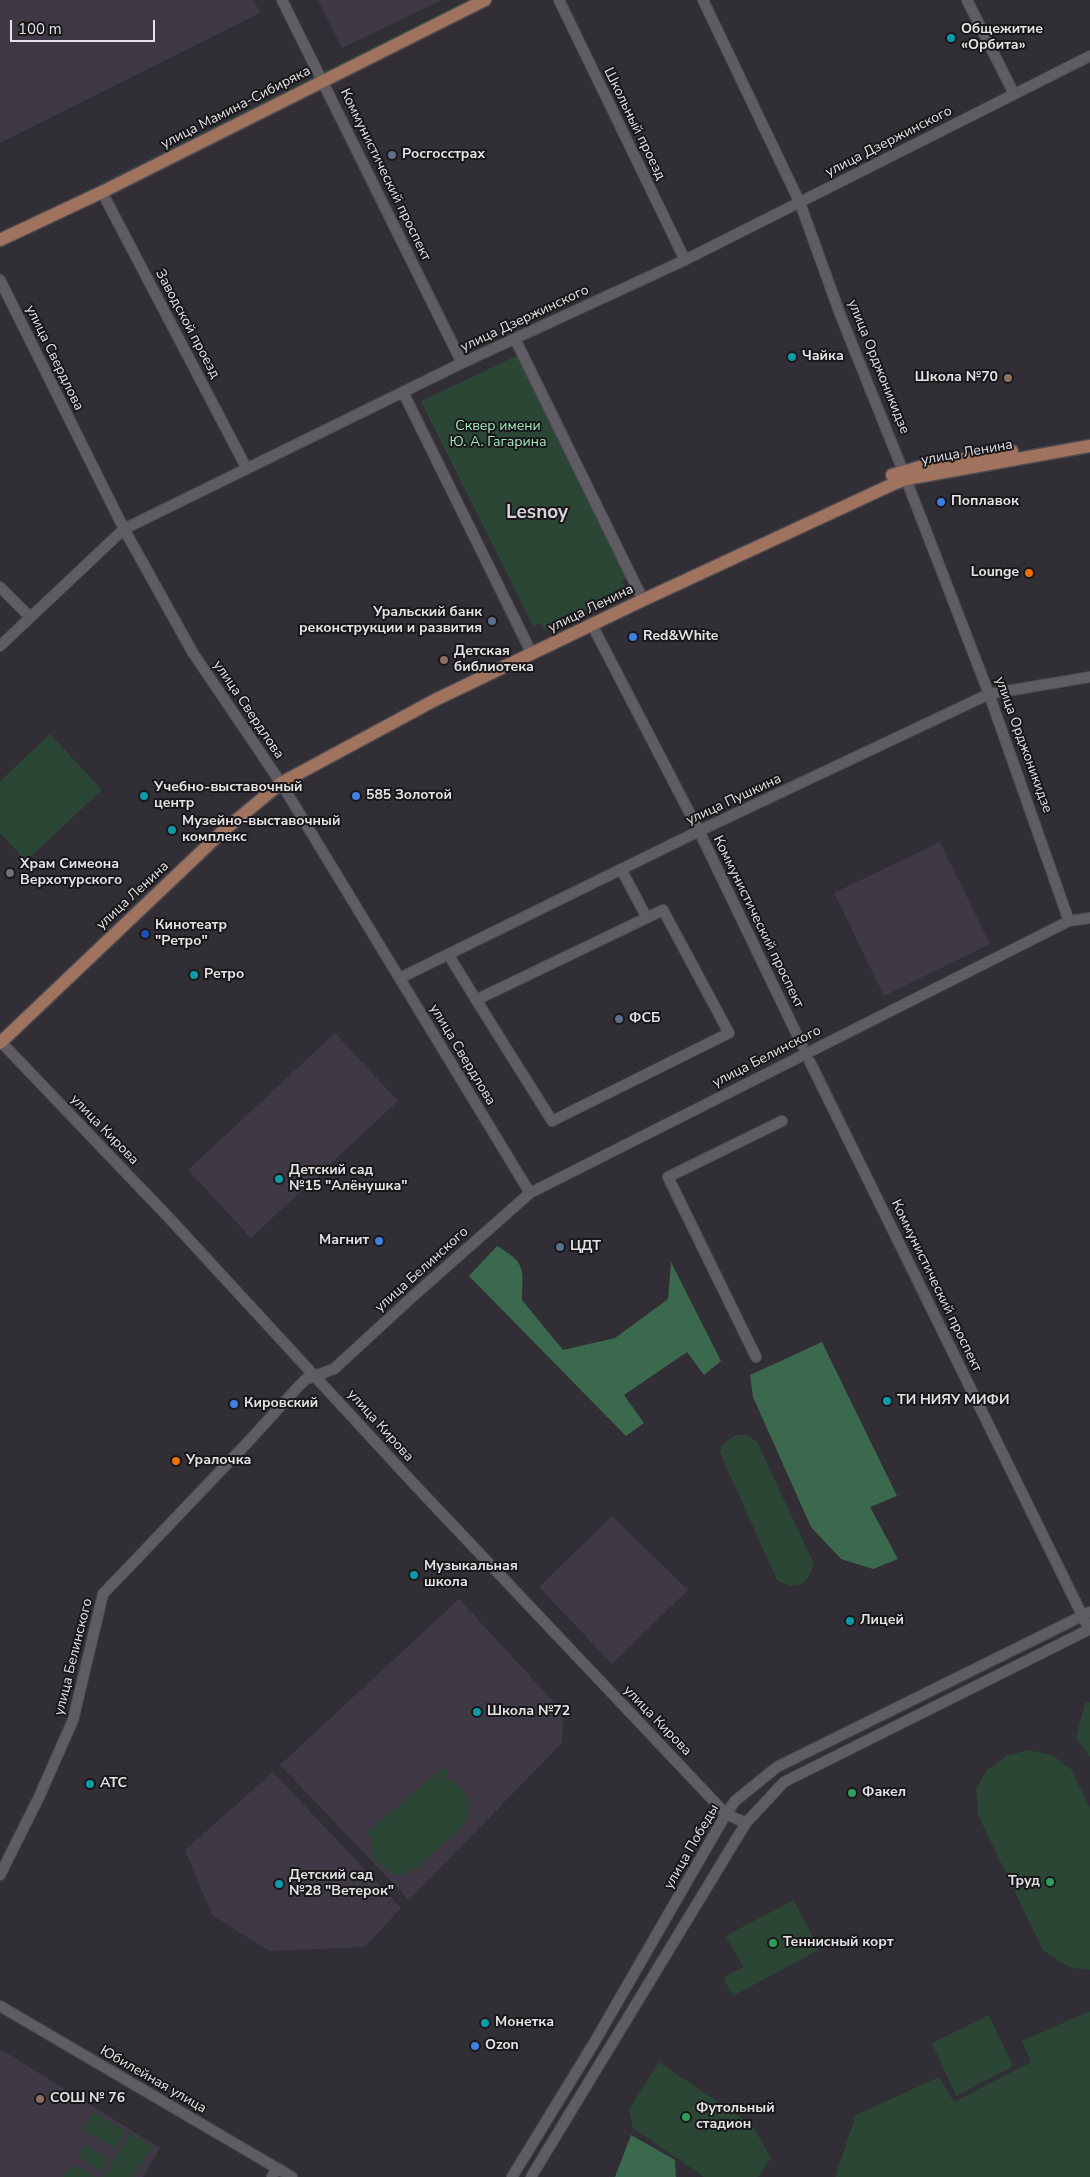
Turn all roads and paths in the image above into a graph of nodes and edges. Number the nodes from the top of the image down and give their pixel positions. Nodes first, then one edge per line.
1 (282, 0) edge
2 (485, 0) edge
3 (559, 0) edge
4 (703, 0) edge
5 (967, 0) edge
6 (1090, 56) edge
7 (323, 82) junction
8 (1014, 94) junction
9 (102, 192) junction
10 (800, 203) junction
11 (0, 240) edge
12 (685, 260) junction
13 (0, 280) edge
14 (515, 339) junction
15 (462, 363) junction
16 (403, 392) junction
17 (1090, 438) edge
18 (1090, 446) edge
19 (1045, 450) junction
20 (247, 469) junction
21 (905, 475) junction
22 (124, 529) junction
23 (0, 587) edge
24 (642, 598) junction
25 (30, 617) junction
26 (592, 625) junction
27 (0, 646) edge
28 (531, 651) junction
29 (1090, 677) edge
30 (989, 694) junction
31 (280, 781) junction
32 (699, 831) junction
33 (621, 869) junction
34 (646, 918) junction
35 (1090, 918) edge
36 (1069, 921) junction
37 (448, 954) junction
38 (400, 978) junction
39 (476, 1000) junction
40 (0, 1040) edge
41 (802, 1045) dead end
42 (810, 1062) dead end
43 (782, 1121) dead end
44 (530, 1193) junction
45 (756, 1357) dead end
46 (316, 1376) junction
47 (1086, 1613) edge
48 (1090, 1629) edge
49 (726, 1814) junction
50 (746, 1823) junction
51 (0, 1875) edge
52 (0, 2006) edge
53 (274, 2173) edge
54 (292, 2177) edge
55 (512, 2177) edge
56 (531, 2177) edge

1 - 7 street, Коммунистический проспект
2 - 7 main road, улица Мамина-Сибиряка
3 - 12 street, Школьный проезд
4 - 10 street, улица Орджоникидзе
5 - 8 street
6 - 8 street, улица Дзержинского
7 - 9 main road, улица Мамина-Сибиряка
7 - 15 street, Коммунистический проспект
8 - 10 street, улица Дзержинского
9 - 11 main road, улица Мамина-Сибиряка
9 - 20 street, Заводской проезд
10 - 12 street, улица Дзержинского
10 - 21 street, улица Орджоникидзе
12 - 14 street, улица Дзержинского
13 - 22 street, улица Свердлова
14 - 15 street, улица Дзержинского
14 - 24 street
15 - 16 street, улица Дзержинского
16 - 20 street, улица Дзержинского
16 - 28 street
17 - 19 main road
18 - 19 main road, улица Ленина
19 - 21 main road, улица Ленина
20 - 22 street, улица Дзержинского
21 - 24 main road, улица Ленина
21 - 30 street, улица Орджоникидзе
22 - 25 street, улица Дзержинского
22 - 31 street, улица Свердлова
23 - 25 street
24 - 26 main road, улица Ленина
24 - 28 main road
25 - 27 street, улица Дзержинского
26 - 28 main road, улица Ленина
26 - 32 street, Коммунистический проспект
28 - 31 main road, улица Ленина
29 - 30 street, улица Пушкина
30 - 32 street, улица Пушкина
30 - 36 street, улица Орджоникидзе
31 - 38 street, улица Свердлова
31 - 40 main road, улица Ленина
32 - 33 street, улица Пушкина
32 - 41 street, Коммунистический проспект
33 - 34 street
33 - 37 street, улица Пушкина
34 - 39 street
34 - 39 street
35 - 36 street, улица Белинского
36 - 44 street, улица Белинского
37 - 38 street, улица Пушкина
37 - 39 street
38 - 44 street, улица Свердлова
40 - 46 street, улица Кирова
42 - 47 street, Коммунистический проспект
43 - 45 street
44 - 46 street, улица Белинского
46 - 49 street, улица Кирова
46 - 51 street, улица Белинского
47 - 48 street, Коммунистический проспект
47 - 49 street, улица Победы
48 - 50 street
49 - 50 street, улица Кирова
49 - 55 street, улица Победы
50 - 56 street
52 - 53 street, Юбилейная улица
53 - 54 street, Юбилейная улица

